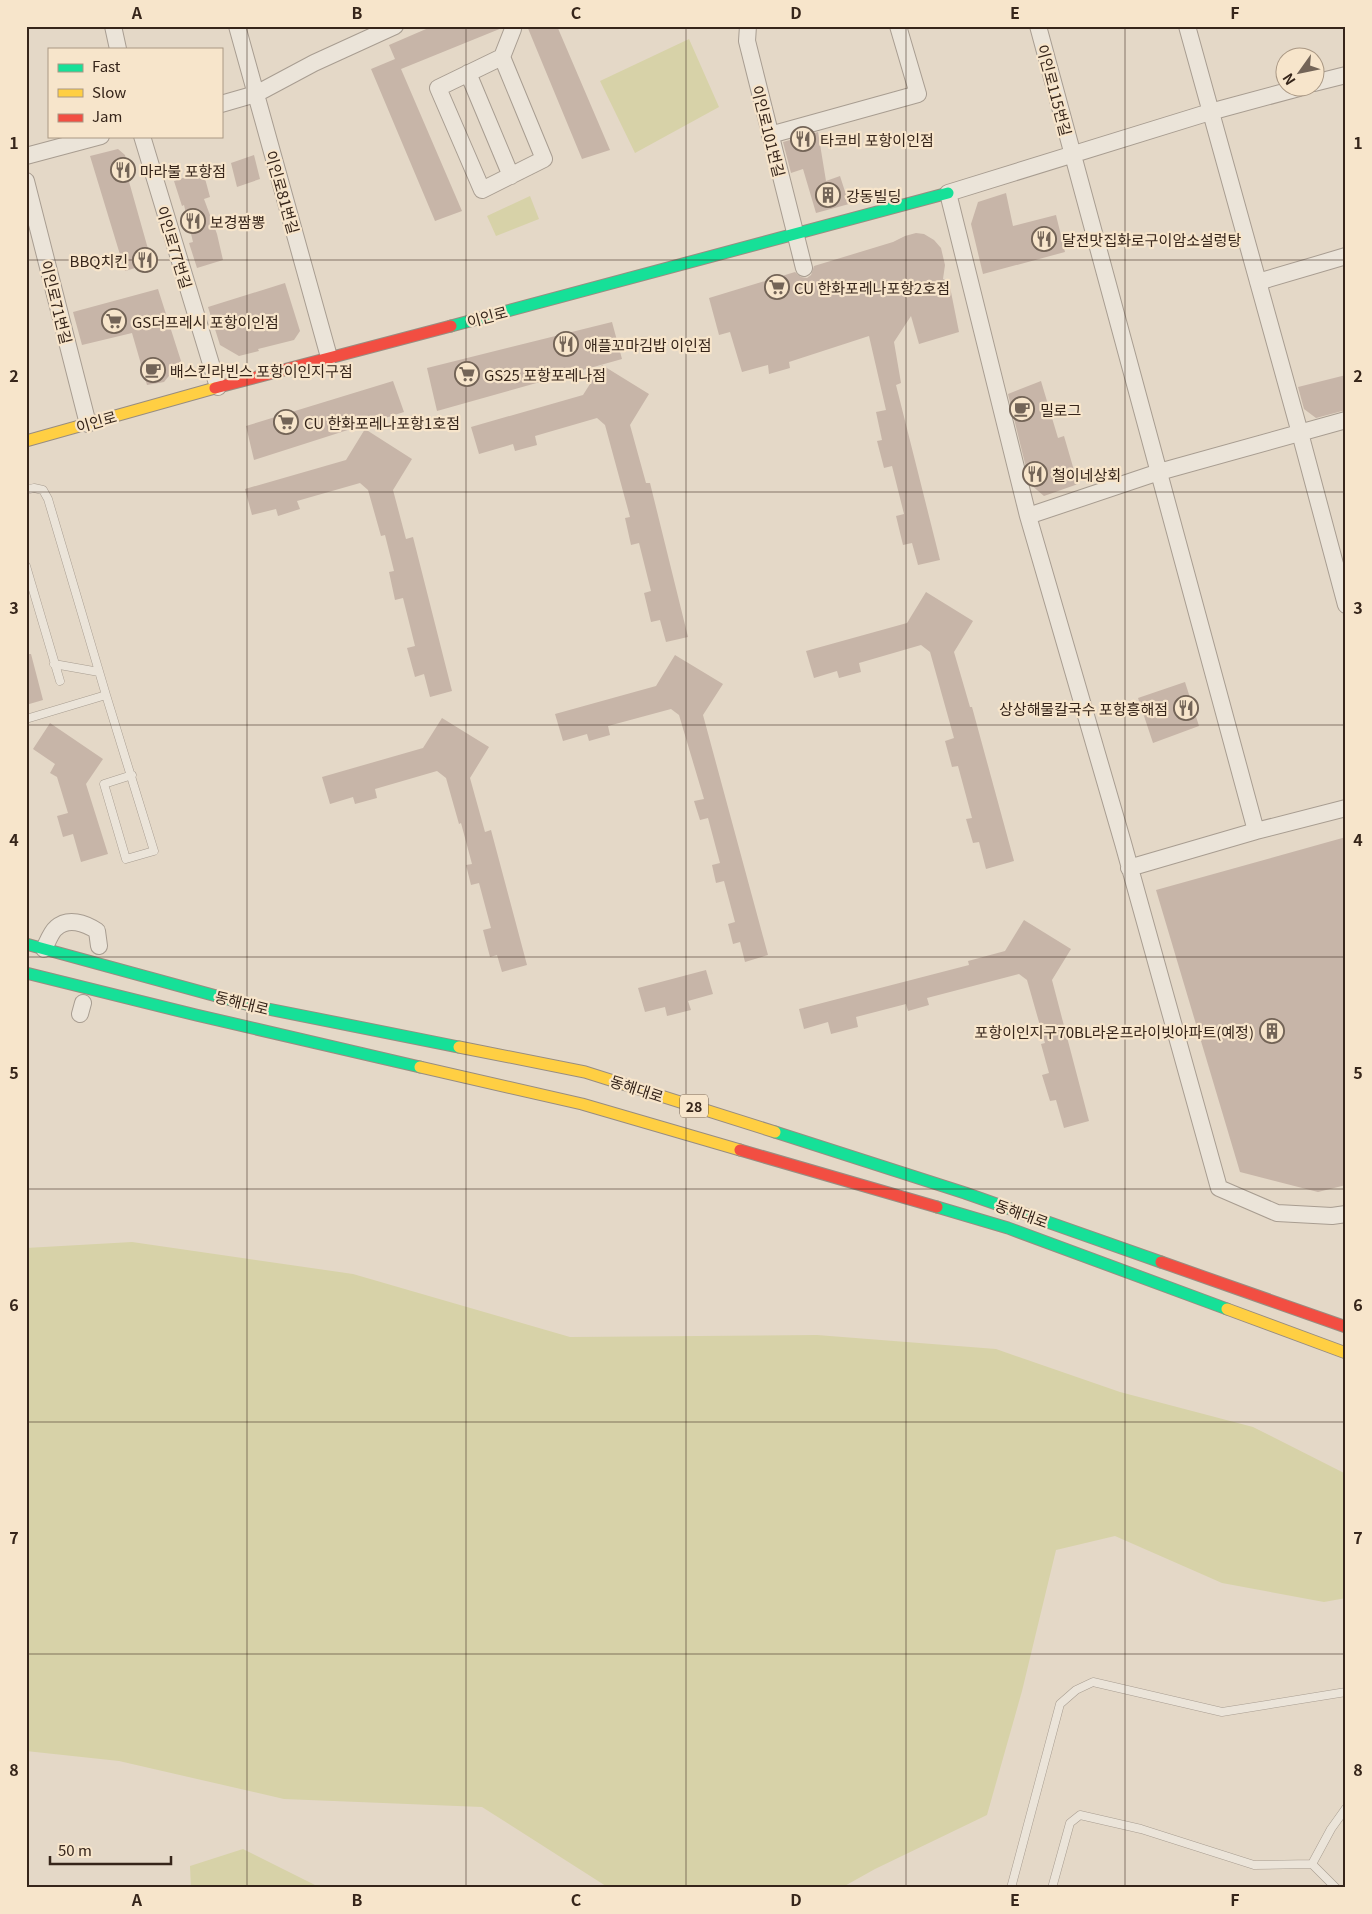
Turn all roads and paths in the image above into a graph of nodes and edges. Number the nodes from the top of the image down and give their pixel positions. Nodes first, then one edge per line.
1 (113, 26) edge
2 (237, 26) edge
3 (395, 26) edge
4 (512, 26) edge
5 (748, 26) edge
6 (898, 26) edge
7 (1038, 26) edge
8 (1187, 26) edge
9 (118, 48) edge
10 (502, 57) junction
11 (468, 73) junction
12 (1346, 75) edge
13 (1324, 80) edge
14 (256, 94) junction
15 (1274, 95) edge
16 (222, 104) edge
17 (1210, 112) junction
18 (770, 135) junction
19 (94, 138) edge
20 (143, 138) edge
21 (1073, 154) junction
22 (26, 156) edge
23 (512, 176) junction
24 (26, 181) edge
25 (948, 193) junction
26 (796, 235) junction
27 (1346, 256) edge
28 (804, 268) dead end
29 (1258, 282) junction
30 (329, 357) junction
31 (218, 387) junction
32 (1346, 420) edge
33 (88, 424) junction
34 (1300, 433) junction
35 (26, 441) edge
36 (1158, 472) junction
37 (26, 490) edge
38 (1028, 516) junction
39 (1340, 562) edge
40 (26, 566) edge
41 (1346, 605) edge
42 (54, 664) junction
43 (99, 672) junction
44 (60, 681) dead end
45 (106, 695) junction
46 (26, 719) edge
47 (132, 775) junction
48 (1346, 808) edge
49 (1256, 831) junction
50 (1129, 868) junction
51 (26, 944) edge
52 (99, 946) dead end
53 (44, 949) junction
54 (26, 973) edge
55 (1346, 1214) edge
56 (1346, 1327) edge
57 (1346, 1353) edge
58 (1346, 1692) edge
59 (1346, 1808) edge
60 (1312, 1864) junction
61 (1011, 1888) edge
62 (1052, 1888) edge
63 (1336, 1888) edge

1 - 9 street
2 - 14 street, 이인로81번길
3 - 14 street
4 - 10 street
5 - 18 street, 이인로101번길
6 - 18 street
7 - 21 street, 이인로115번길
8 - 17 street
10 - 11 street
10 - 23 street
11 - 23 street
11 - 23 street
12 - 13 street
14 - 16 street
14 - 30 street, 이인로81번길
15 - 17 street
17 - 21 street
17 - 29 street
18 - 26 street, 이인로101번길
19 - 22 street
20 - 31 street, 이인로77번길
21 - 25 street
21 - 36 street, 이인로115번길
24 - 33 street, 이인로71번길
25 - 26 main road, 이인로
25 - 38 street
26 - 28 street, 이인로101번길
26 - 30 main road, 이인로
27 - 29 street
29 - 34 street
30 - 31 main road, 이인로
31 - 33 main road, 이인로
32 - 34 street
33 - 35 main road, 이인로
34 - 36 street
34 - 39 street
36 - 38 street
36 - 49 street, 이인로115번길
37 - 43 lane
38 - 50 street
39 - 41 street
40 - 42 lane
42 - 43 lane
42 - 44 lane
43 - 45 lane
45 - 46 lane
45 - 47 lane
47 - 47 lane
48 - 49 street
49 - 50 street
50 - 55 street
51 - 53 main road, 동해대로 / 28
52 - 53 street
53 - 56 main road, 동해대로 / 28
54 - 57 main road
58 - 61 lane
59 - 60 lane
60 - 62 lane
60 - 63 lane

